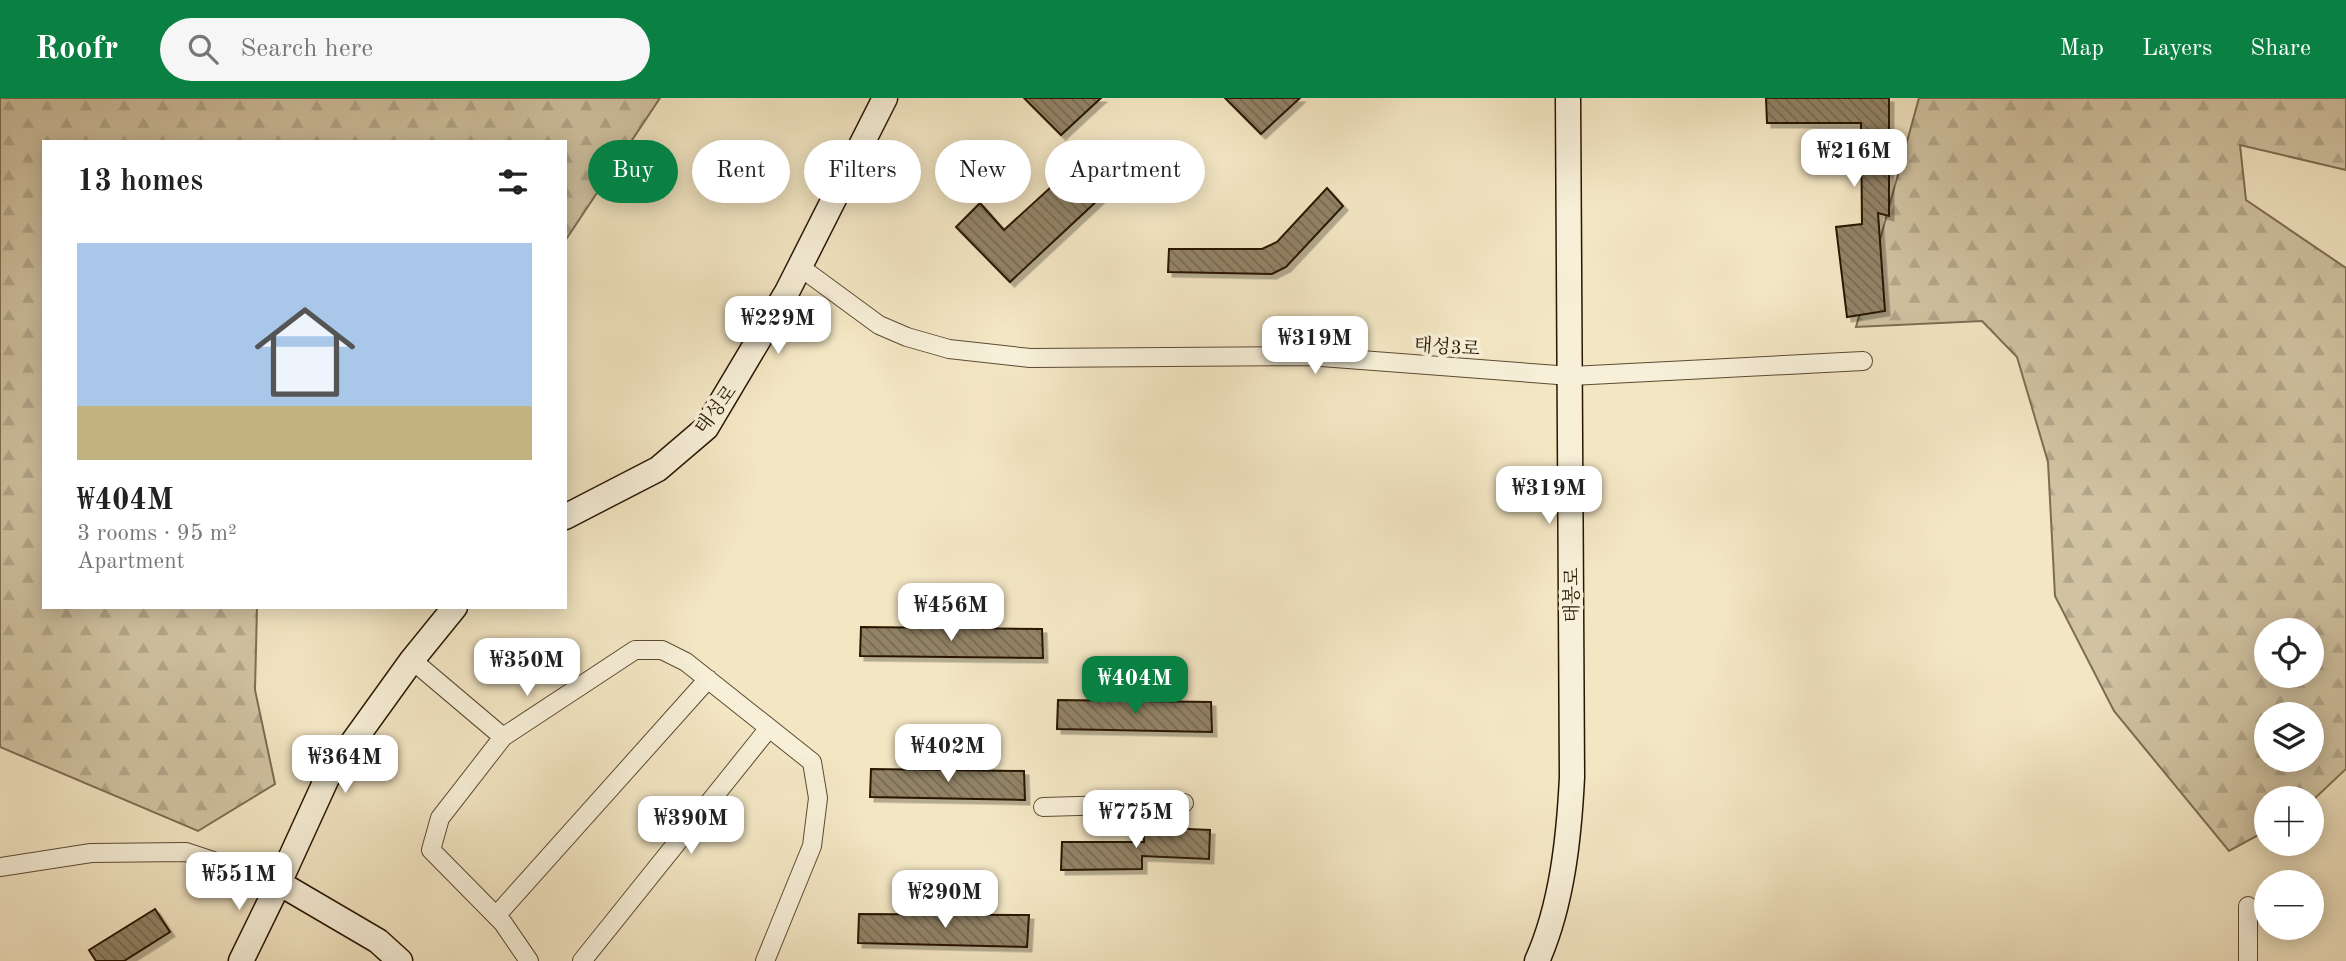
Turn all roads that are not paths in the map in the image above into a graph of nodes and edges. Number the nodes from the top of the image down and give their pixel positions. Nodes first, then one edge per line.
1 (885, 98) edge
2 (1568, 98) edge
3 (800, 267) junction
4 (1863, 361) dead end
5 (1571, 376) junction
6 (567, 516) edge
7 (453, 609) edge
8 (412, 660) junction
9 (708, 679) junction
10 (769, 728) junction
11 (503, 737) junction
12 (1184, 803) dead end
13 (1043, 807) dead end
14 (0, 867) edge
15 (279, 883) junction
16 (2248, 906) dead end
17 (496, 916) junction
18 (241, 961) edge
19 (400, 961) edge
20 (529, 961) edge
21 (582, 961) edge
22 (765, 961) edge
23 (1537, 961) edge
24 (2248, 961) edge

1 - 3 street, 태성로
2 - 5 street, 태봉로
3 - 5 street, 태성3로
3 - 6 street, 태성로
4 - 5 street, 태성3로
5 - 23 street, 태봉로
7 - 8 street
8 - 11 street
8 - 15 street
9 - 10 street
9 - 11 street
9 - 17 street
10 - 21 street
10 - 22 street
11 - 17 street
12 - 13 street
14 - 15 street
15 - 18 street
15 - 19 street
16 - 24 street
17 - 20 street

